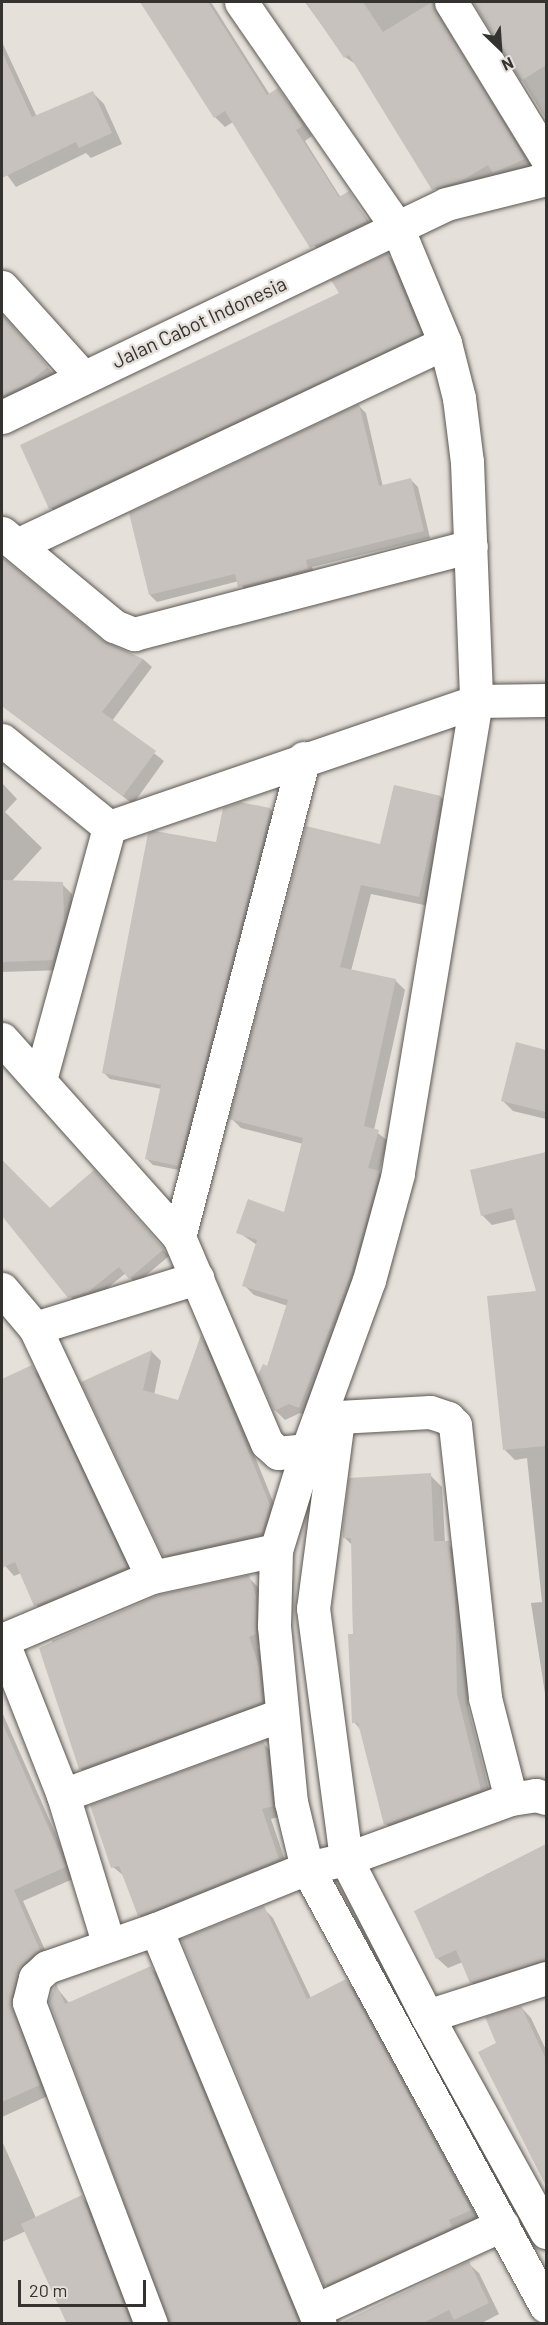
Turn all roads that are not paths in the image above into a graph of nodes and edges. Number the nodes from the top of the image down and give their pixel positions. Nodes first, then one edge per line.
1 (241, 2) edge
2 (451, 2) edge
3 (546, 157) edge
4 (546, 179) edge
5 (397, 227) junction
6 (2, 287) edge
7 (444, 344) junction
8 (83, 377) junction
9 (2, 417) edge
10 (9, 539) edge
11 (471, 546) junction
12 (546, 700) edge
13 (476, 701) junction
14 (2, 740) edge
15 (304, 758) junction
16 (109, 826) junction
17 (2, 1040) edge
18 (40, 1080) junction
19 (180, 1237) junction
20 (197, 1278) junction
21 (14, 1308) edge
22 (329, 1419) junction
23 (307, 1450) junction
24 (276, 1550) junction
25 (152, 1577) junction
26 (2, 1640) edge
27 (281, 1715) junction
28 (63, 1795) junction
29 (546, 1798) edge
30 (510, 1799) junction
31 (346, 1858) junction
32 (307, 1868) junction
33 (156, 1929) junction
34 (108, 1942) junction
35 (546, 1978) edge
36 (427, 2016) junction
37 (506, 2158) junction
38 (475, 2175) junction
39 (502, 2225) junction
40 (546, 2232) edge
41 (546, 2306) edge
42 (318, 2317) edge
43 (151, 2324) edge

1 - 5 street
2 - 3 street
4 - 5 street, Jalan Cabot Indonesia
5 - 7 street
5 - 8 street, Jalan Cabot Indonesia
6 - 8 street
7 - 10 street
7 - 11 street
8 - 9 street, Jalan Cabot Indonesia
10 - 11 street
11 - 13 street
12 - 13 street
13 - 15 street
13 - 22 street
14 - 16 street
15 - 16 street
15 - 19 street
16 - 18 street
17 - 18 street
18 - 19 street
19 - 20 street
20 - 21 street
20 - 23 street
21 - 25 street
22 - 23 street
22 - 30 street
22 - 31 street
23 - 24 street
24 - 25 street
24 - 27 street
25 - 26 street
26 - 28 street
27 - 28 street
27 - 32 street
28 - 34 street
29 - 30 street
30 - 31 street
31 - 32 street
31 - 36 street
32 - 33 street
32 - 38 street
33 - 34 street
33 - 42 street
34 - 43 street
35 - 36 street
36 - 37 street
37 - 38 street
37 - 40 street
38 - 39 street
39 - 41 street
39 - 42 street

